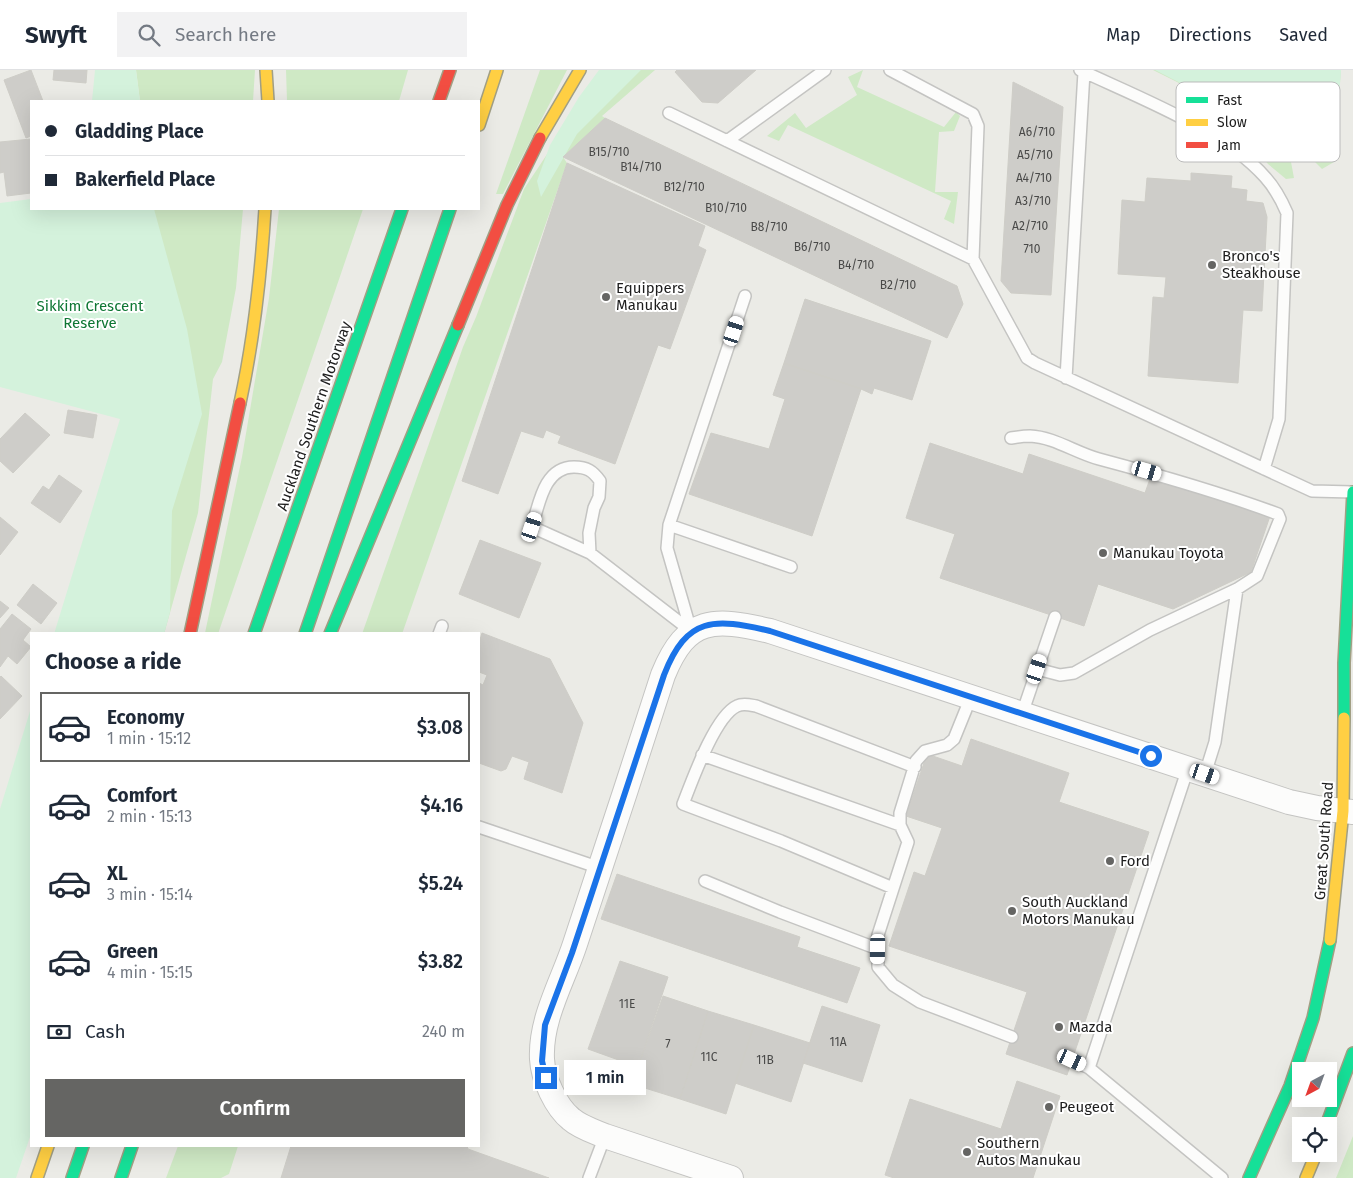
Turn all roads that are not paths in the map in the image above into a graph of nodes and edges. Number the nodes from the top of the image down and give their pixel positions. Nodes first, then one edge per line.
1 (266, 70) edge
2 (449, 70) edge
3 (498, 70) edge
4 (580, 70) edge
5 (825, 70) edge
6 (890, 70) edge
7 (1082, 71) edge
8 (268, 100) edge
9 (439, 100) edge
10 (669, 113) dead end
11 (1176, 117) edge
12 (480, 122) edge
13 (727, 141) junction
14 (1250, 162) edge
15 (265, 210) edge
16 (402, 210) edge
17 (450, 210) edge
18 (973, 259) junction
19 (745, 296) dead end
20 (1066, 378) junction
21 (1011, 438) dead end
22 (1264, 469) junction
23 (1353, 492) edge
24 (669, 525) junction
25 (590, 553) junction
26 (791, 567) dead end
27 (1237, 589) junction
28 (1055, 617) dead end
29 (691, 631) junction
30 (190, 632) edge
31 (255, 632) edge
32 (306, 632) edge
33 (331, 632) edge
34 (1037, 669) junction
35 (971, 696) junction
36 (1022, 714) junction
37 (702, 755) junction
38 (914, 767) junction
39 (1197, 771) junction
40 (1348, 812) edge
41 (900, 825) junction
42 (480, 827) edge
43 (600, 868) junction
44 (705, 881) dead end
45 (893, 888) junction
46 (878, 949) junction
47 (1012, 1037) dead end
48 (1353, 1052) edge
49 (1072, 1060) dead end
50 (1089, 1068) junction
51 (1329, 1117) edge
52 (605, 1136) junction
53 (48, 1147) edge
54 (82, 1147) edge
55 (132, 1147) edge
56 (1313, 1162) edge
57 (1314, 1162) edge
58 (37, 1178) edge
59 (72, 1178) edge
60 (121, 1178) edge
61 (589, 1178) edge
62 (731, 1178) edge
63 (1222, 1178) edge
64 (1250, 1178) edge
65 (1306, 1178) edge
66 (1310, 1178) edge

1 - 8 main road
2 - 9 main road
3 - 12 main road
4 - 33 main road
5 - 13 lane
6 - 18 lane
7 - 11 lane
7 - 20 lane
10 - 13 lane
13 - 18 lane
14 - 22 lane
15 - 30 main road
16 - 31 main road, Auckland Southern Motorway
17 - 32 main road
18 - 20 lane
19 - 24 lane
20 - 22 lane
21 - 27 lane
22 - 23 lane
23 - 40 main road, Great South Road
24 - 26 lane
24 - 29 lane
25 - 25 lane
25 - 29 lane
27 - 34 lane
27 - 39 lane
28 - 34 lane
29 - 35 street
29 - 43 street
34 - 36 lane
35 - 36 street
35 - 38 lane
36 - 39 street
37 - 38 lane
37 - 41 lane
37 - 45 lane
38 - 41 lane
39 - 40 street
39 - 50 lane
40 - 64 main road, Great South Road
41 - 45 lane
42 - 43 lane
43 - 52 street
44 - 46 lane
45 - 46 lane
46 - 47 lane
48 - 51 main road
49 - 50 lane
50 - 63 lane
52 - 61 lane
52 - 62 street
53 - 58 main road
54 - 59 main road
55 - 60 main road
56 - 65 main road
57 - 66 main road

